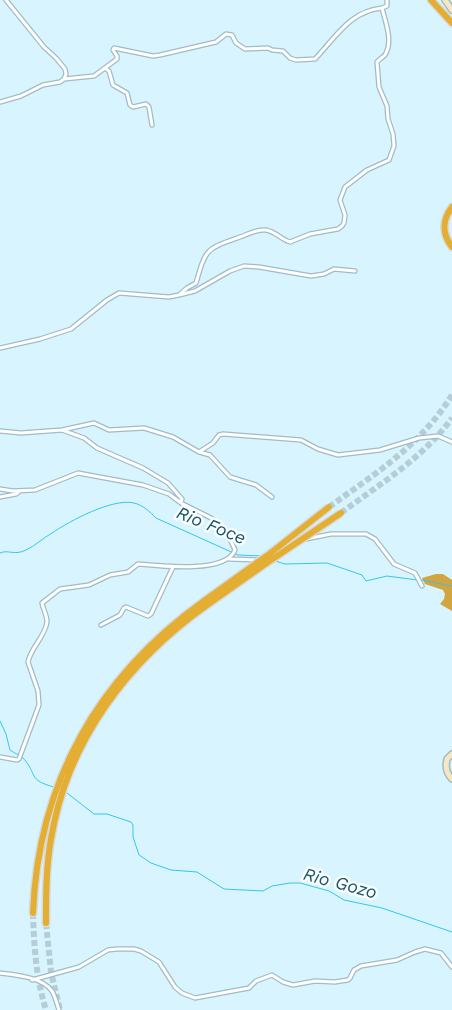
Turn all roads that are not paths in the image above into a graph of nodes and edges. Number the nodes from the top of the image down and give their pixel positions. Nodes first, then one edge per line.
1 (6, 0) edge
2 (387, 0) edge
3 (431, 0) edge
4 (445, 0) edge
5 (382, 8) junction
6 (452, 10) edge
7 (452, 24) edge
8 (105, 68) junction
9 (64, 79) junction
10 (0, 102) edge
11 (152, 125) dead end
12 (452, 207) edge
13 (452, 247) edge
14 (355, 270) dead end
15 (179, 295) junction
16 (0, 348) edge
17 (62, 430) junction
18 (0, 431) edge
19 (452, 442) edge
20 (199, 452) junction
21 (0, 488) edge
22 (20, 491) junction
23 (0, 497) edge
24 (272, 497) dead end
25 (181, 503) junction
26 (329, 507) tunnel mouth
27 (341, 513) tunnel mouth
28 (228, 559) junction
29 (173, 568) junction
30 (422, 586) dead end
31 (206, 603) junction
32 (101, 625) dead end
33 (100, 708) junction
34 (452, 754) edge
35 (0, 757) edge
36 (452, 779) edge
37 (33, 912) tunnel mouth
38 (46, 923) tunnel mouth
39 (452, 967) edge
40 (0, 973) edge
41 (32, 980) junction
42 (59, 1010) edge

1 - 9 street
2 - 5 street
3 - 7 highway
4 - 6 main road
5 - 8 street
5 - 15 street
8 - 9 street
8 - 11 street
9 - 10 street
12 - 13 highway
14 - 15 street
15 - 16 street
17 - 18 street
17 - 20 street
17 - 25 street
19 - 20 street
20 - 24 street
21 - 22 street
22 - 23 street
22 - 25 street
25 - 28 street
26 - 31 highway, bridge
27 - 31 highway, bridge
28 - 29 street
28 - 30 street
29 - 32 street
29 - 35 street
31 - 33 highway
33 - 37 highway
33 - 38 highway
34 - 36 main road
39 - 41 street
40 - 41 street
41 - 42 street

